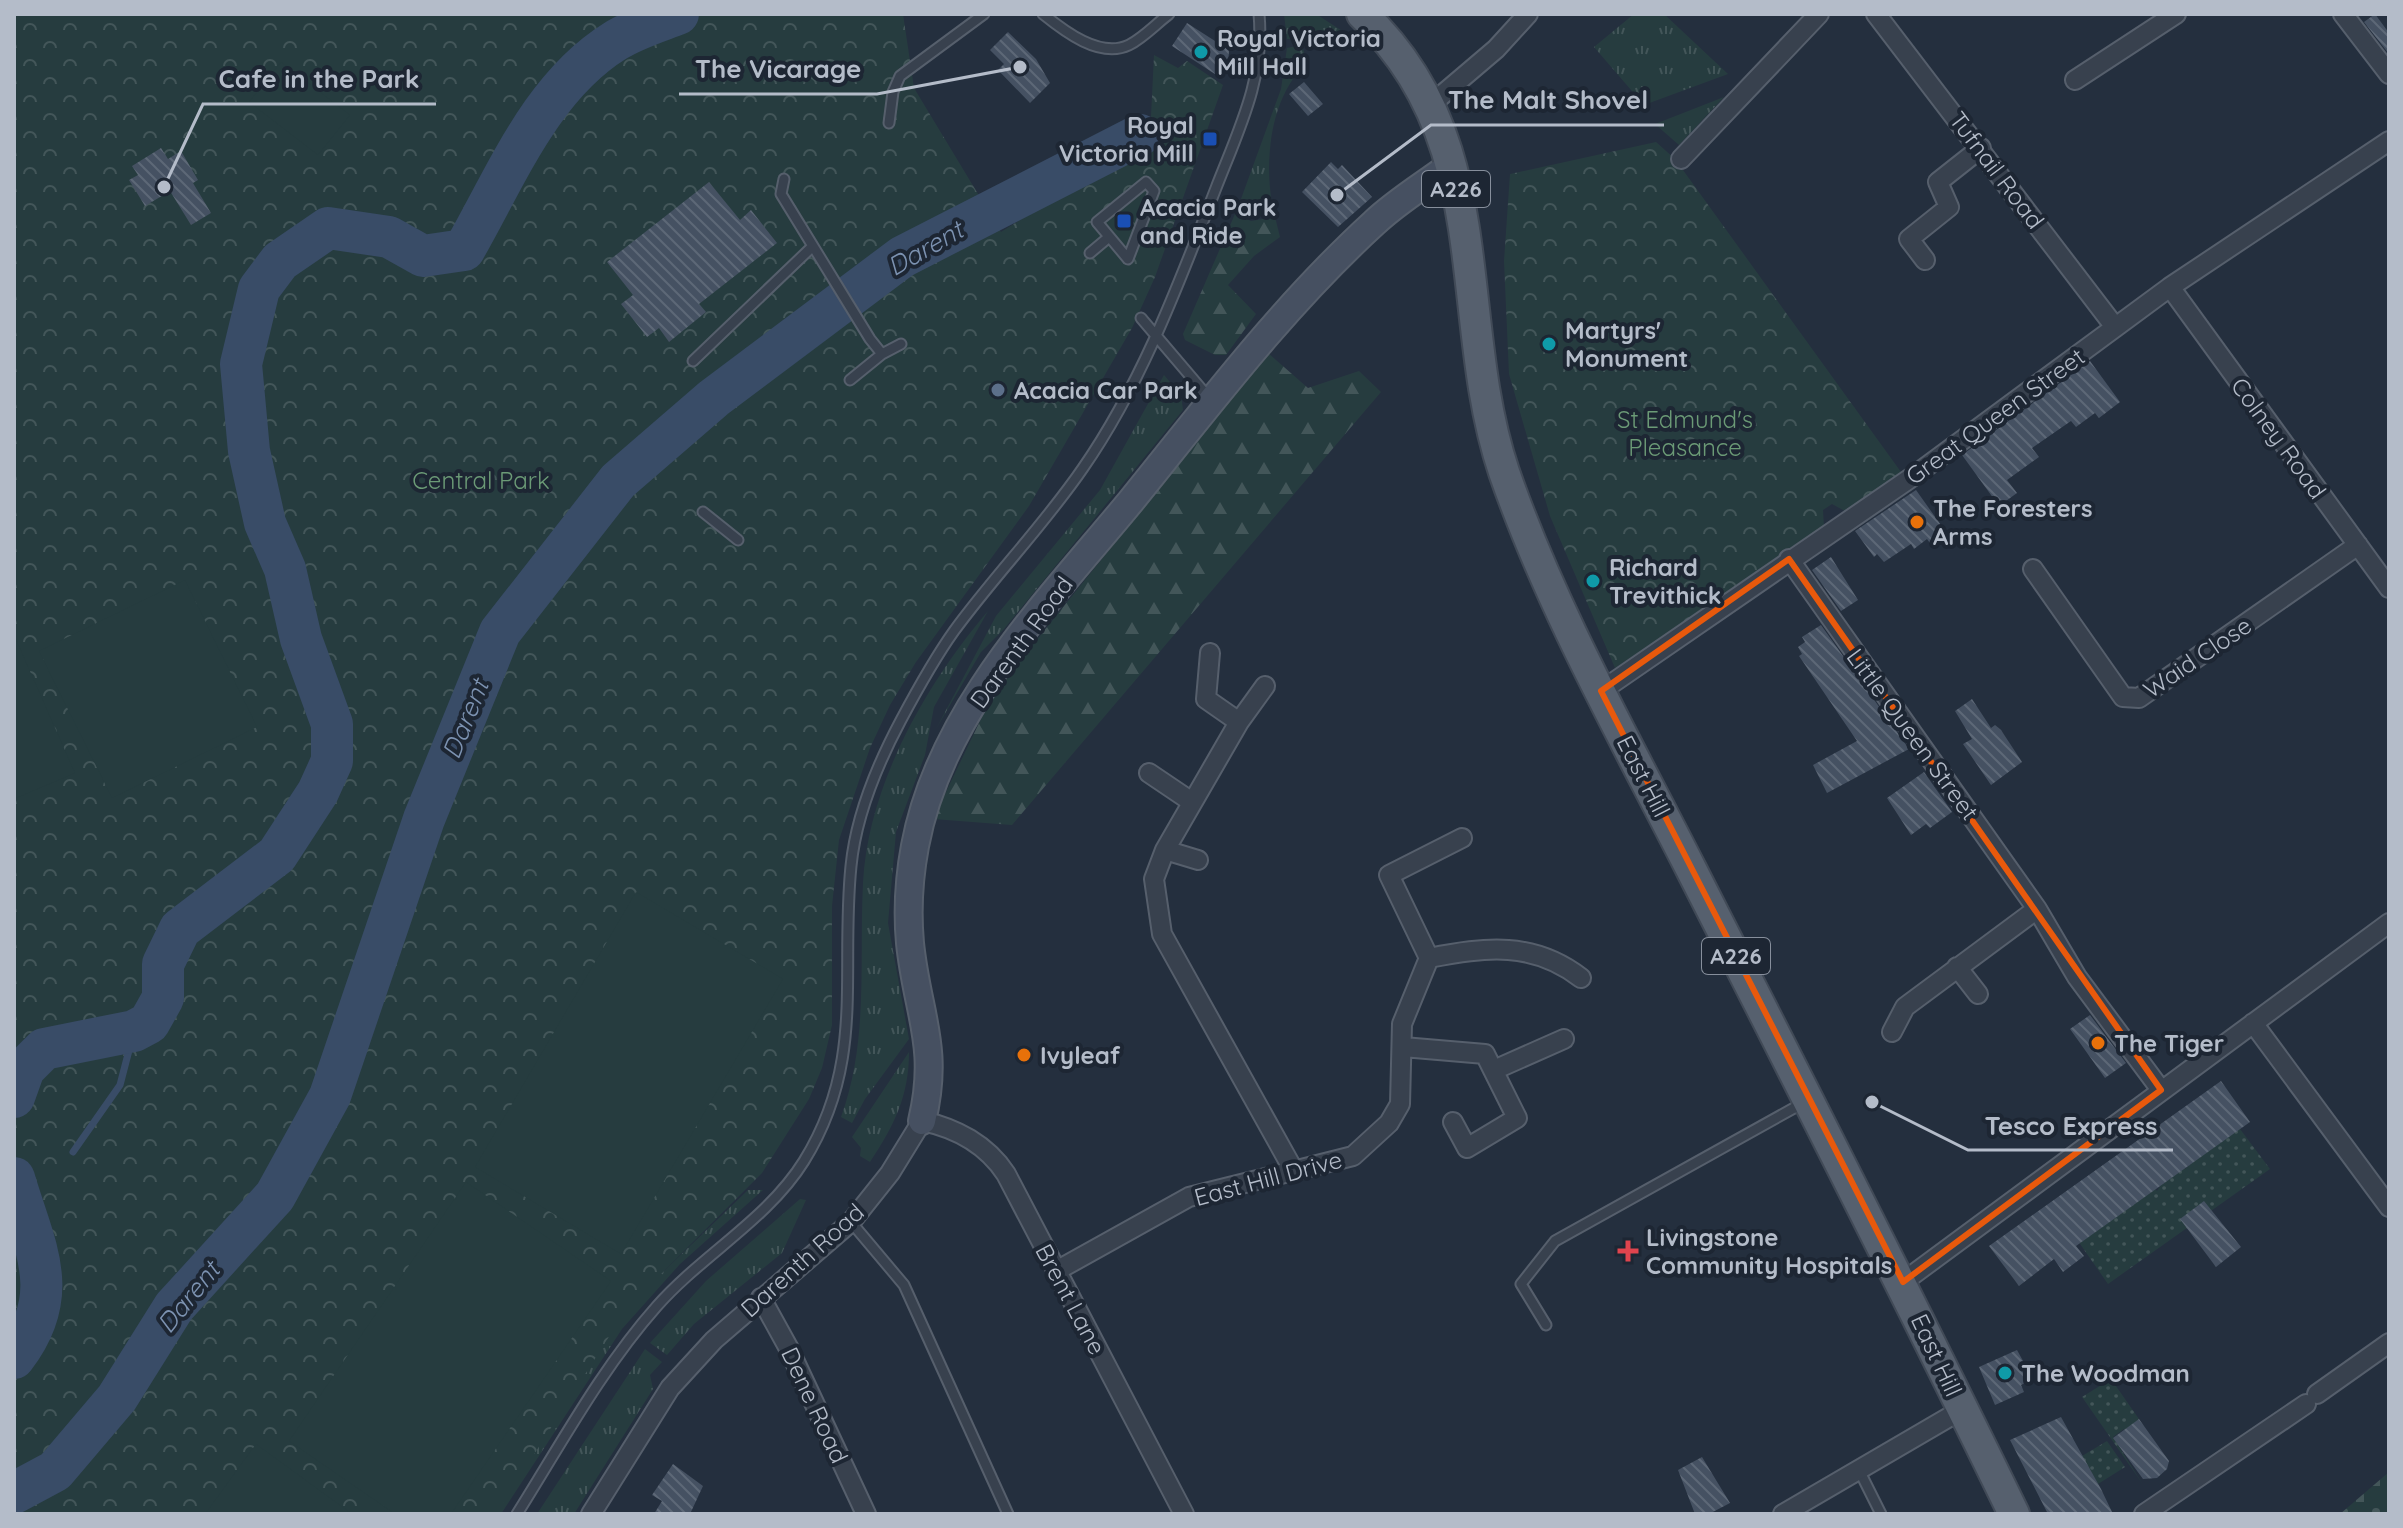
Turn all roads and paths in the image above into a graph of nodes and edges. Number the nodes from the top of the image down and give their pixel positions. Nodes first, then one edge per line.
1 (984, 14) edge
2 (1043, 14) edge
3 (1169, 14) edge
4 (1259, 14) edge
5 (1362, 14) edge
6 (1528, 14) edge
7 (1819, 14) edge
8 (1876, 14) edge
9 (2176, 14) edge
10 (2343, 14) edge
11 (2389, 74) edge
12 (2075, 80) dead end
13 (1429, 106) junction
14 (889, 123) dead end
15 (2389, 141) edge
16 (1981, 148) junction
17 (1681, 159) dead end
18 (1451, 165) junction
19 (784, 179) dead end
20 (1109, 237) junction
21 (813, 246) junction
22 (1090, 253) dead end
23 (1925, 260) dead end
24 (2170, 287) junction
25 (1141, 318) dead end
26 (2115, 327) junction
27 (1155, 335) junction
28 (901, 344) dead end
29 (882, 354) junction
30 (693, 361) dead end
31 (850, 380) dead end
32 (1211, 400) junction
33 (703, 512) dead end
34 (738, 540) dead end
35 (2358, 545) junction
36 (1789, 559) junction
37 (2033, 569) dead end
38 (2389, 588) edge
39 (1210, 653) dead end
40 (1265, 686) dead end
41 (1601, 691) junction
42 (1239, 722) junction
43 (1149, 773) dead end
44 (1192, 802) junction
45 (1462, 838) dead end
46 (1165, 850) junction
47 (1198, 860) dead end
48 (2037, 909) junction
49 (2389, 923) edge
50 (1429, 958) junction
51 (1957, 967) junction
52 (1581, 978) dead end
53 (1978, 994) dead end
54 (2253, 1023) junction
55 (1892, 1032) dead end
56 (1564, 1039) dead end
57 (1403, 1047) junction
58 (1494, 1070) junction
59 (2161, 1090) junction
60 (1809, 1099) junction
61 (922, 1121) junction
62 (1453, 1122) dead end
63 (1294, 1171) junction
64 (2388, 1204) edge
65 (851, 1222) junction
66 (1056, 1271) junction
67 (1903, 1282) junction
68 (761, 1298) junction
69 (1546, 1325) dead end
70 (2389, 1343) edge
71 (1963, 1409) junction
72 (1859, 1470) junction
73 (517, 1514) edge
74 (591, 1514) edge
75 (866, 1514) edge
76 (1008, 1514) edge
77 (1184, 1514) edge
78 (1783, 1514) edge
79 (1881, 1514) edge
80 (2014, 1514) edge
81 (2144, 1514) edge

1 - 14 lane
2 - 3 lane
4 - 27 lane
5 - 13 main road, East Hill / A226
6 - 13 street
7 - 17 street
8 - 16 street, Tufnail Road
9 - 12 street
10 - 11 street
13 - 18 main road, East Hill / A226
15 - 24 street, Great Queen Street
16 - 23 street
16 - 26 street, Tufnail Road
18 - 32 street, Darenth Road
18 - 41 main road, East Hill / A226
19 - 21 lane
20 - 20 lane
20 - 22 lane
21 - 29 lane
21 - 30 lane
24 - 26 street, Great Queen Street
24 - 35 street, Colney Road
25 - 27 lane
26 - 36 street, Great Queen Street
27 - 32 lane
27 - 73 lane
28 - 29 lane
29 - 31 lane
32 - 61 street, Darenth Road
33 - 34 lane
35 - 37 street, Waid Close
35 - 38 street, Colney Road
36 - 41 street, Great Queen Street
36 - 48 street, Little Queen Street
39 - 42 street
40 - 42 street
41 - 60 main road, East Hill / A226
42 - 44 street
43 - 44 street
44 - 46 street
45 - 50 street
46 - 47 street
46 - 63 street
48 - 51 street
48 - 59 street, Little Queen Street
49 - 54 street
50 - 52 street
50 - 57 street
51 - 53 street
51 - 55 street
54 - 59 street
54 - 64 street
56 - 58 street
57 - 58 street
57 - 63 street, East Hill Drive
58 - 62 street
59 - 67 street
60 - 67 main road, East Hill / A226
60 - 69 lane
61 - 65 street, Darenth Road
61 - 66 street, Brent Lane
63 - 66 street, East Hill Drive
65 - 68 street, Darenth Road
65 - 76 lane
66 - 77 street, Brent Lane
67 - 71 main road, East Hill / A226
68 - 74 street, Darenth Road
68 - 75 street, Dene Road
70 - 81 street
71 - 72 street
71 - 80 main road, East Hill / A226
72 - 78 street
72 - 79 lane

